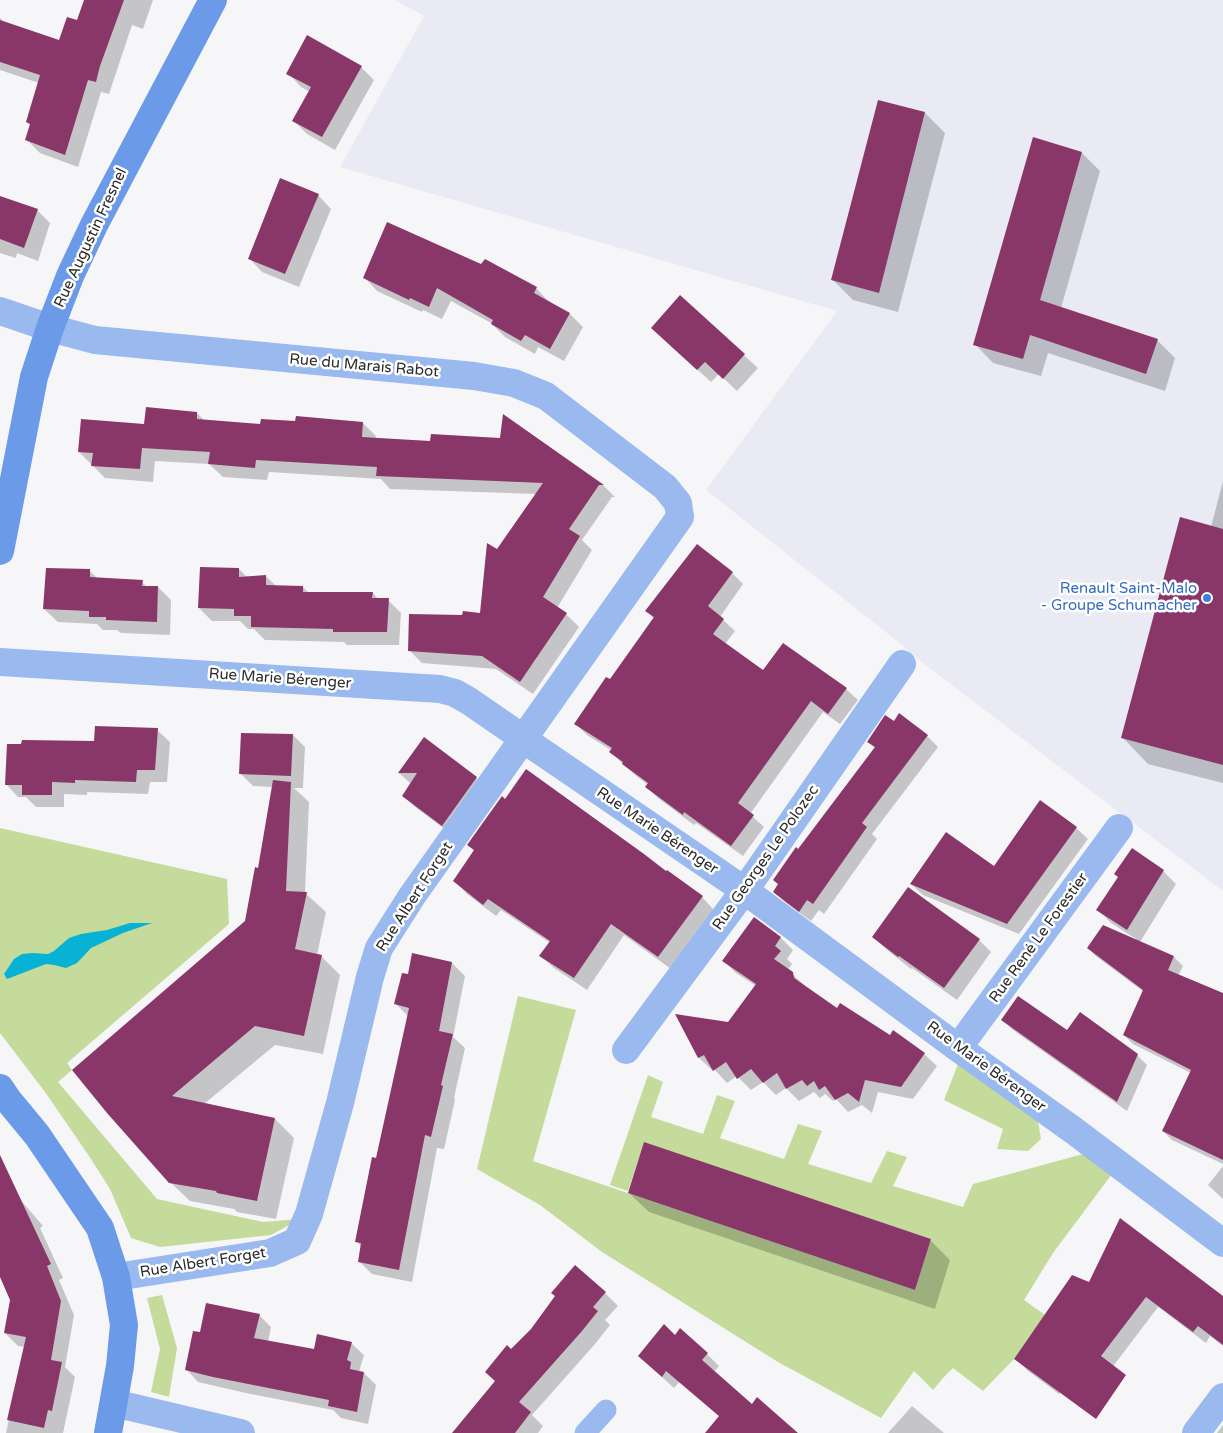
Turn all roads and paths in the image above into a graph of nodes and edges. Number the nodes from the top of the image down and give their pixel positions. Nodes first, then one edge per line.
1 (212, 0) edge
2 (0, 311) edge
3 (50, 328) junction
4 (680, 517) joint
5 (0, 551) edge
6 (0, 662) edge
7 (902, 664) dead end
8 (523, 739) junction
9 (1119, 828) dead end
10 (744, 890) junction
11 (958, 1048) junction
12 (626, 1050) dead end
13 (0, 1088) edge
14 (1223, 1243) edge
15 (116, 1277) junction
16 (1223, 1397) edge
17 (114, 1403) junction
18 (606, 1410) dead end
19 (108, 1433) edge
20 (241, 1433) edge
21 (585, 1433) edge
22 (1196, 1433) edge

1 - 3 street, Rue Augustin Fresnel
2 - 3 street, Rue du Marais Rabot
3 - 4 street, Rue du Marais Rabot
3 - 5 street, Rue Augustin Fresnel
4 - 8 street, Rue Albert Forget
6 - 8 street, Rue Marie Bérenger
7 - 10 street, Rue Georges Le Polozec
8 - 10 street, Rue Marie Bérenger
8 - 15 street, Rue Albert Forget
9 - 11 street, Rue René Le Forestier
10 - 11 street, Rue Marie Bérenger
10 - 12 street, Rue Georges Le Polozec
11 - 14 street, Rue Marie Bérenger
13 - 15 street
15 - 17 street
16 - 22 street
17 - 19 street
17 - 20 street
18 - 21 lane

